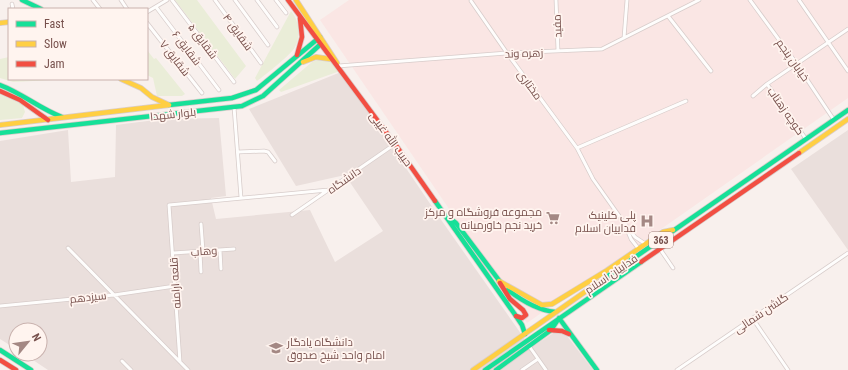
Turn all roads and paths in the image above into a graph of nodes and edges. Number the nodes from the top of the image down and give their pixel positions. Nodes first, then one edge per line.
1 (22, 0) edge
2 (93, 0) edge
3 (167, 0) edge
4 (172, 0) edge
5 (215, 0) edge
6 (235, 0) edge
7 (257, 0) edge
8 (276, 0) edge
9 (288, 0) edge
10 (296, 0) edge
11 (556, 0) edge
12 (627, 0) edge
13 (699, 0) edge
14 (750, 0) edge
15 (798, 0) edge
16 (471, 1) dead end
17 (12, 4) dead end
18 (156, 7) junction
19 (13, 8) edge
20 (39, 8) edge
21 (99, 8) edge
22 (148, 11) edge
23 (286, 13) dead end
24 (299, 15) junction
25 (668, 16) junction
26 (148, 24) edge
27 (277, 27) dead end
28 (848, 29) edge
29 (318, 38) junction
30 (624, 38) junction
31 (828, 42) junction
32 (322, 43) junction
33 (268, 45) dead end
34 (558, 51) junction
35 (507, 53) junction
36 (295, 59) junction
37 (331, 59) junction
38 (261, 63) dead end
39 (796, 63) junction
40 (296, 65) junction
41 (338, 66) junction
42 (712, 71) dead end
43 (848, 71) edge
44 (122, 80) edge
45 (234, 82) dead end
46 (767, 84) junction
47 (0, 85) edge
48 (219, 90) dead end
49 (0, 91) edge
50 (202, 93) dead end
51 (753, 96) dead end
52 (152, 97) junction
53 (686, 101) dead end
54 (169, 105) junction
55 (146, 107) junction
56 (234, 107) junction
57 (848, 110) edge
58 (170, 114) junction
59 (64, 118) junction
60 (848, 119) edge
61 (48, 120) junction
62 (834, 120) junction
63 (0, 125) edge
64 (0, 133) edge
65 (806, 139) junction
66 (395, 144) junction
67 (577, 148) junction
68 (238, 152) junction
69 (275, 161) dead end
70 (328, 190) junction
71 (241, 198) junction
72 (443, 212) junction
73 (292, 215) dead end
74 (622, 220) junction
75 (201, 224) dead end
76 (678, 229) junction
77 (644, 244) junction
78 (68, 248) dead end
79 (638, 248) junction
80 (234, 249) dead end
81 (660, 249) junction
82 (220, 250) junction
83 (201, 251) junction
84 (173, 253) junction
85 (846, 254) edge
86 (848, 260) edge
87 (673, 268) dead end
88 (221, 270) dead end
89 (201, 272) dead end
90 (499, 281) junction
91 (176, 286) junction
92 (114, 295) junction
93 (0, 306) edge
94 (555, 312) junction
95 (516, 316) junction
96 (559, 318) junction
97 (753, 319) junction
98 (551, 330) junction
99 (541, 331) junction
100 (525, 334) junction
101 (571, 335) junction
102 (529, 346) junction
103 (0, 350) edge
104 (0, 360) edge
105 (538, 360) junction
106 (122, 361) dead end
107 (180, 362) junction
108 (187, 369) edge
109 (16, 370) edge
110 (31, 370) edge
111 (131, 370) edge
112 (181, 370) edge
113 (473, 370) edge
114 (485, 370) edge
115 (496, 370) edge
116 (522, 370) edge
117 (546, 370) edge
118 (597, 370) edge
119 (677, 370) edge
120 (788, 370) edge

1 - 20 main road
2 - 21 street
3 - 18 street
4 - 45 street, شقایق ۵
5 - 38 street, شقایق ۴
6 - 33 street
7 - 27 street
8 - 23 street
9 - 24 main road, حبیب الله غیبی
10 - 29 main road, حبیب الله غیبی
11 - 34 street, مفید
12 - 30 street
13 - 25 street, زهره وند
14 - 39 street, خیابان پنجم
15 - 31 street
16 - 35 street, مختاری
17 - 19 street
18 - 22 street
18 - 48 street, شقایق ۶
24 - 29 main road, حبیب الله غیبی
24 - 36 main road
25 - 30 street, زهره وند
25 - 42 street
26 - 50 street, شقایق ۷
28 - 31 street
29 - 32 main road, حبیب الله غیبی
29 - 36 main road, بلوار شهدا
30 - 34 street, زهره وند
31 - 39 street
31 - 43 street
32 - 37 main road, حبیب الله غیبی
32 - 40 main road, بلوار شهدا
32 - 41 main road, حبیب الله غیبی
34 - 35 street, زهره وند
35 - 41 street, زهره وند
35 - 67 street, مختاری
36 - 54 main road, بلوار شهدا
37 - 40 main road
37 - 41 main road, حبیب الله غیبی
39 - 46 street
39 - 62 street, خیابان پنجم
40 - 56 main road, بلوار شهدا
41 - 66 main road, حبیب الله غیبی
44 - 52 main road
46 - 51 street
46 - 65 street, کوچه زهتاب
47 - 59 main road
49 - 61 main road
52 - 54 main road
52 - 55 main road
53 - 67 street
54 - 55 main road, بلوار شهدا
54 - 58 main road
55 - 59 main road, بلوار شهدا
56 - 58 main road, بلوار شهدا
56 - 68 street
57 - 62 main road, فداییان اسلام / 363
58 - 64 main road, بلوار شهدا
59 - 61 main road, بلوار شهدا
60 - 81 main road, فداییان اسلام / 363
61 - 63 main road, بلوار شهدا
62 - 65 main road, فداییان اسلام / 363
65 - 76 main road, فداییان اسلام / 363
66 - 70 street, دانشگاه
66 - 72 main road, حبیب الله غیبی
67 - 74 street, مختاری
68 - 69 street
68 - 71 street
70 - 71 street
70 - 73 street, دانشگاه
71 - 84 street, قلعه ارامنه
72 - 90 main road, حبیب الله غیبی
72 - 95 main road, حبیب الله غیبی
74 - 77 street, مختاری
74 - 79 street, مختاری
75 - 83 street
76 - 77 main road
76 - 94 main road, فداییان اسلام / 363
77 - 79 main road
78 - 92 street
79 - 90 main road
80 - 82 street, وهاب
81 - 87 street
81 - 96 main road, فداییان اسلام / 363
82 - 83 street, وهاب
82 - 88 street
83 - 84 street, وهاب
83 - 89 street
84 - 91 street, قلعه ارامنه
85 - 86 street
85 - 97 street, گلشن شمالی
90 - 94 main road, حبیب الله غیبی
90 - 95 main road
91 - 92 street, سیزدهم
91 - 107 street, قلعه ارامنه
92 - 93 street, سیزدهم
92 - 107 street
94 - 96 main road
94 - 100 main road, فداییان اسلام / 363
95 - 100 main road, حبیب الله غیبی
96 - 98 main road
96 - 99 main road, فداییان اسلام / 363
96 - 101 main road
97 - 119 street, گلشن شمالی
97 - 120 street
98 - 99 main road
98 - 101 main road
98 - 102 main road
99 - 114 main road, فداییان اسلام / 363
100 - 113 main road, فداییان اسلام / 363
101 - 118 main road
102 - 105 street
102 - 115 main road
103 - 110 main road
104 - 109 main road
105 - 116 street
105 - 117 street
106 - 111 street
107 - 108 street
108 - 112 street

